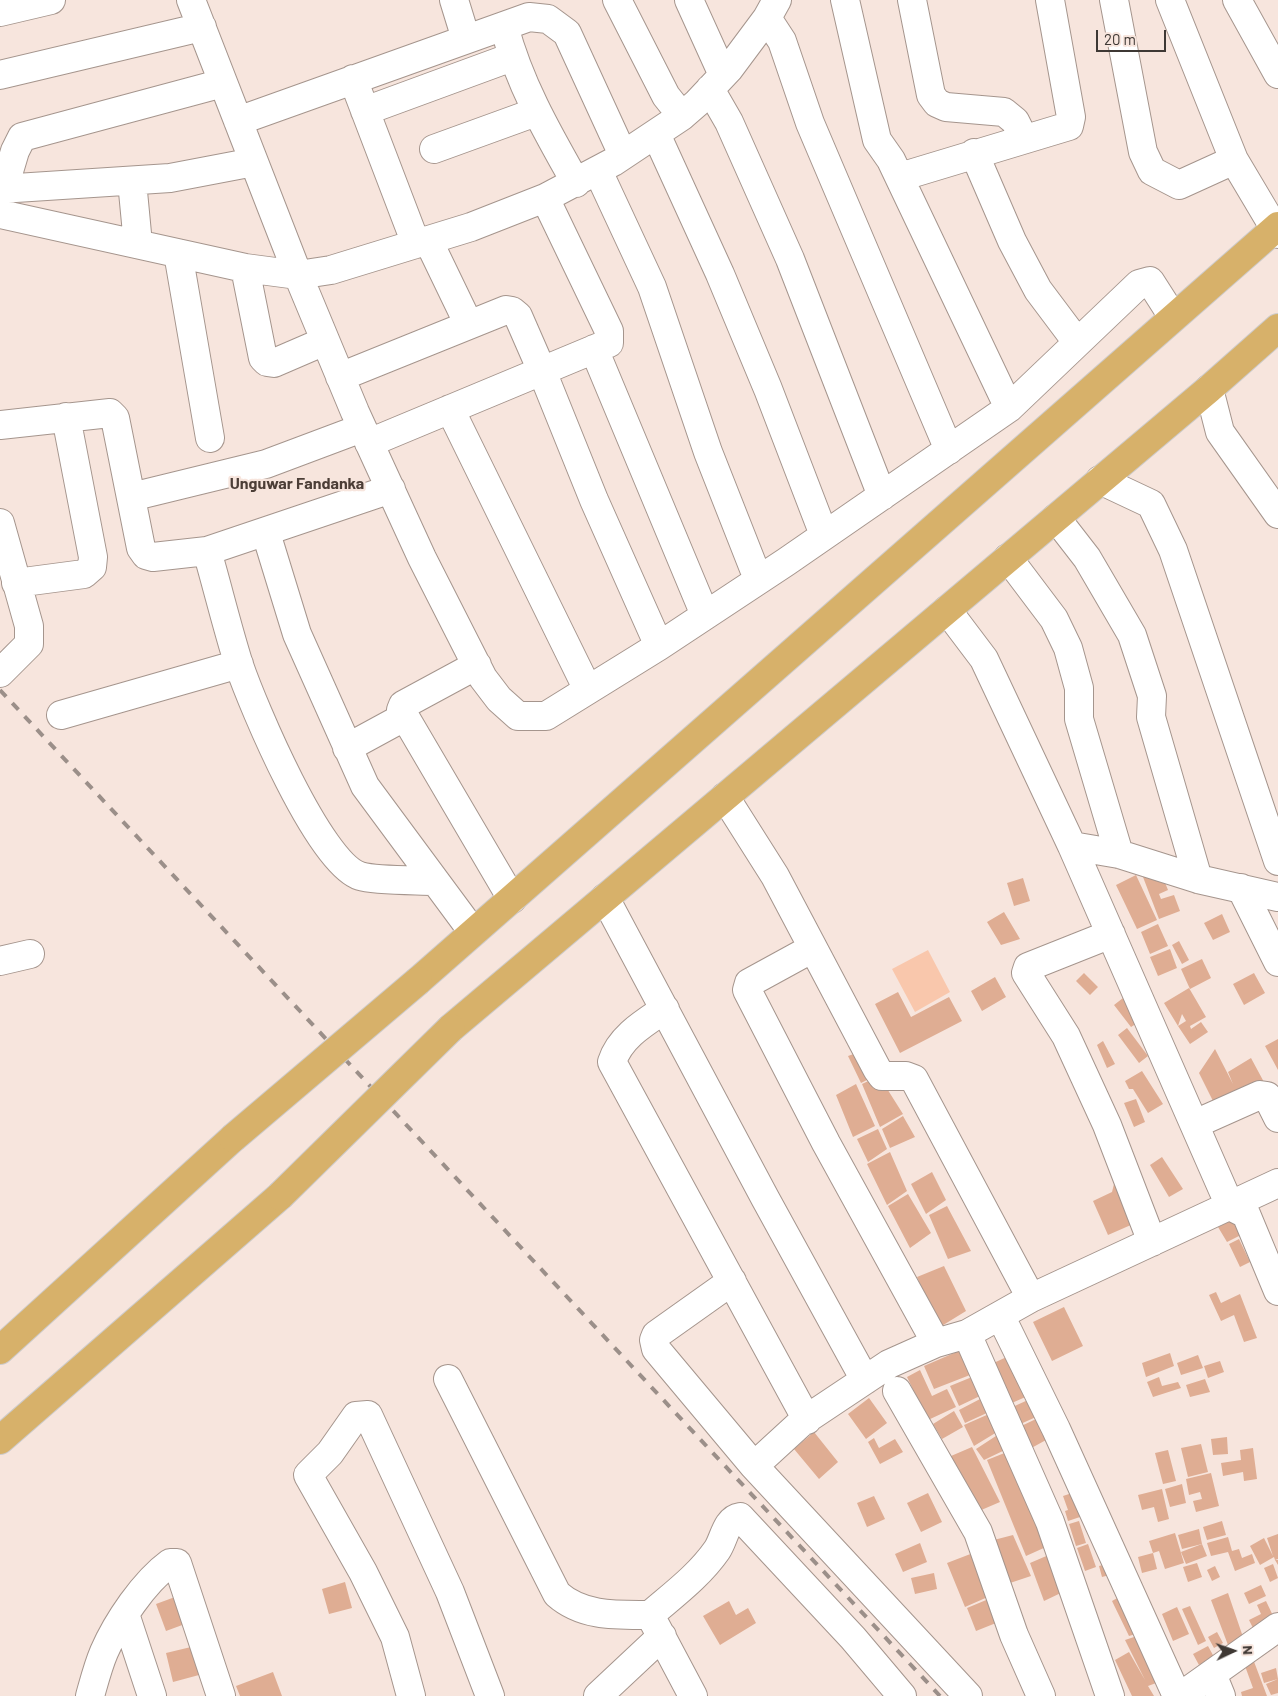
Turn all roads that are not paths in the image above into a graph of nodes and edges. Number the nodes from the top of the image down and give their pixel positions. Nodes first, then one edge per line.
1 (51, 0) edge
2 (191, 0) edge
3 (454, 0) edge
4 (617, 0) edge
5 (689, 0) edge
6 (845, 0) edge
7 (912, 0) edge
8 (1050, 0) edge
9 (1114, 0) edge
10 (1170, 0) edge
11 (1237, 0) edge
12 (774, 5) edge
13 (526, 8) edge
14 (0, 12) edge
15 (504, 26) junction
16 (202, 27) junction
17 (466, 40) junction
18 (512, 57) junction
19 (1278, 74) edge
20 (0, 75) edge
21 (353, 80) junction
22 (223, 82) junction
23 (716, 82) junction
24 (365, 112) junction
25 (536, 112) junction
26 (682, 116) junction
27 (238, 121) junction
28 (656, 134) junction
29 (1024, 139) junction
30 (434, 149) dead end
31 (974, 154) junction
32 (623, 155) junction
33 (1234, 160) junction
34 (254, 162) junction
35 (587, 177) junction
36 (900, 177) junction
37 (132, 181) junction
38 (2, 197) edge
39 (546, 198) junction
40 (1277, 230) edge
41 (422, 242) junction
42 (138, 244) junction
43 (178, 253) junction
44 (245, 268) junction
45 (298, 275) junction
46 (1173, 317) junction
47 (469, 325) junction
48 (1278, 328) edge
49 (326, 341) junction
50 (1077, 342) junction
51 (594, 349) junction
52 (542, 370) junction
53 (340, 377) junction
54 (1209, 389) junction
55 (1009, 408) junction
56 (450, 409) junction
57 (66, 418) junction
58 (0, 425) edge
59 (366, 435) junction
60 (210, 438) dead end
61 (949, 450) junction
62 (1100, 480) junction
63 (390, 489) junction
64 (882, 496) junction
65 (131, 497) junction
66 (1278, 514) edge
67 (1056, 518) junction
68 (0, 523) edge
69 (266, 533) junction
70 (824, 536) junction
71 (207, 552) junction
72 (1008, 558) junction
73 (758, 580) junction
74 (16, 583) junction
75 (947, 610) junction
76 (705, 615) junction
77 (659, 646) junction
78 (239, 664) junction
79 (477, 665) junction
80 (0, 673) edge
81 (588, 690) junction
82 (61, 715) dead end
83 (404, 717) junction
84 (347, 748) junction
85 (725, 797) junction
86 (1072, 846) junction
87 (1119, 854) junction
88 (1278, 861) edge
89 (1198, 879) junction
90 (435, 881) junction
91 (1241, 888) junction
92 (1278, 897) edge
93 (605, 898) junction
94 (512, 899) junction
95 (474, 932) junction
96 (1111, 934) junction
97 (813, 948) junction
98 (30, 954) dead end
99 (0, 961) edge
100 (1278, 962) edge
101 (664, 1009) junction
102 (1278, 1118) edge
103 (1195, 1124) junction
104 (1278, 1182) edge
105 (1230, 1206) junction
106 (1152, 1242) junction
107 (1275, 1276) edge
108 (732, 1281) junction
109 (1031, 1298) junction
110 (1001, 1317) junction
111 (967, 1334) junction
112 (936, 1343) junction
113 (0, 1350) edge
114 (448, 1379) dead end
115 (865, 1380) junction
116 (898, 1391) dead end
117 (807, 1420) junction
118 (0, 1440) edge
119 (754, 1466) junction
120 (125, 1614) junction
121 (656, 1626) junction
122 (1277, 1631) edge
123 (1216, 1685) edge
124 (90, 1696) edge
125 (152, 1696) edge
126 (221, 1696) edge
127 (411, 1696) edge
128 (490, 1696) edge
129 (598, 1696) edge
130 (693, 1696) edge
131 (902, 1696) edge
132 (968, 1696) edge
133 (1041, 1696) edge
134 (1110, 1696) edge
135 (1176, 1696) edge
136 (1181, 1696) edge

1 - 14 street
2 - 16 street
3 - 17 street
4 - 26 street
5 - 23 street
6 - 36 street
7 - 29 street
8 - 29 street
9 - 33 street
10 - 33 street
11 - 19 street
12 - 23 street
12 - 61 street
13 - 15 street
13 - 32 street
15 - 17 street
15 - 18 street
16 - 20 street
16 - 22 street
17 - 21 street
18 - 24 street
18 - 25 street
21 - 24 street
21 - 27 street
22 - 27 street
22 - 38 street
23 - 26 street
23 - 64 street
24 - 41 street
25 - 30 street
25 - 35 street
26 - 28 street
27 - 34 street
28 - 32 street
28 - 70 street
29 - 31 street
31 - 36 street
31 - 50 street
32 - 35 street
33 - 40 street
34 - 37 street
34 - 45 street
35 - 39 street
35 - 73 street
36 - 55 street
37 - 38 street
37 - 42 street
38 - 42 street
39 - 41 street
39 - 51 street
40 - 46 main road
41 - 45 street
41 - 47 street
42 - 43 street
43 - 44 street
43 - 60 street
44 - 45 street
44 - 49 street
45 - 49 street
46 - 50 street
46 - 94 main road
47 - 52 street
47 - 53 street
48 - 54 main road
49 - 53 street
50 - 55 street
51 - 52 street
51 - 76 street
52 - 56 street
52 - 77 street
53 - 59 street
54 - 62 main road
54 - 66 street
55 - 61 street
56 - 59 street
56 - 81 street
57 - 58 street
57 - 65 street
57 - 74 street
59 - 63 street
59 - 65 street
61 - 64 street
62 - 67 main road
62 - 88 street
63 - 69 street
63 - 79 street
64 - 70 street
65 - 71 street
67 - 72 main road
67 - 89 street
68 - 74 street
69 - 71 street
69 - 84 street
70 - 73 street
71 - 78 street
72 - 75 main road
72 - 87 street
73 - 76 street
74 - 80 street
75 - 85 main road
75 - 86 street
76 - 77 street
77 - 81 street
78 - 82 street
78 - 90 street
79 - 81 street
79 - 83 street
83 - 84 street
83 - 94 street
84 - 90 street
85 - 93 main road
85 - 97 street
86 - 87 street
86 - 96 street
87 - 89 street
89 - 91 street
90 - 95 street
91 - 92 street
91 - 100 street
93 - 101 street
93 - 118 main road, bridge
94 - 95 main road
95 - 113 main road, bridge
96 - 103 street
96 - 106 street
97 - 109 street
97 - 112 street
98 - 99 street
101 - 108 street
101 - 115 street
102 - 103 street
103 - 105 street
104 - 105 street
105 - 106 street
105 - 107 street
106 - 109 street
108 - 117 street
108 - 119 street
109 - 110 street
110 - 111 street
110 - 135 street
111 - 112 street
111 - 134 street
112 - 115 street
114 - 121 street
115 - 117 street
116 - 133 street
117 - 119 street
119 - 132 street
120 - 124 street
120 - 125 street
120 - 126 street
121 - 129 street
121 - 130 street
121 - 131 street
122 - 123 street
123 - 136 street
127 - 128 street

